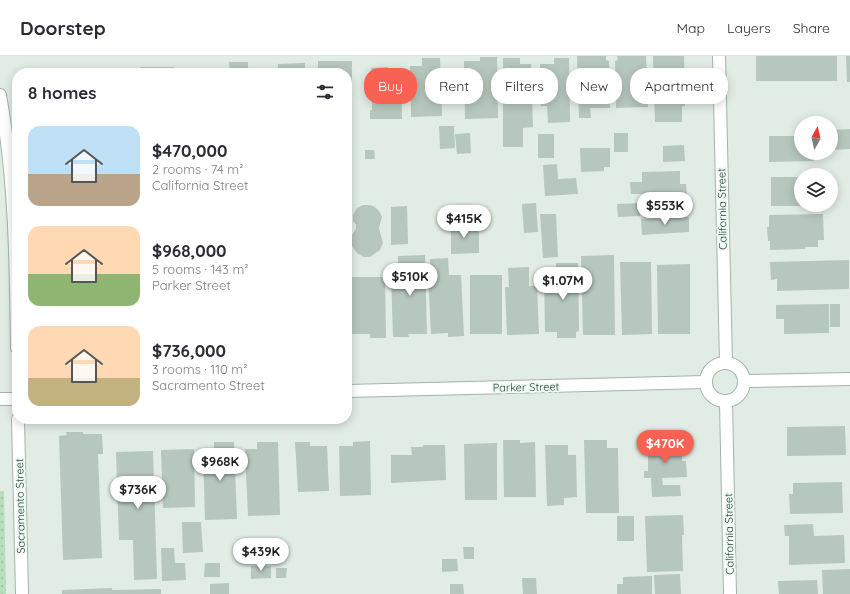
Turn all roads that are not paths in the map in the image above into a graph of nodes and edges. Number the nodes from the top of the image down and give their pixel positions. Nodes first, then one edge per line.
1 (719, 56) edge
2 (0, 95) edge
3 (12, 196) edge
4 (726, 363) junction
5 (850, 379) edge
6 (745, 381) junction
7 (706, 382) junction
8 (352, 391) edge
9 (0, 399) edge
10 (12, 399) edge
11 (726, 402) junction
12 (18, 424) edge
13 (22, 594) edge
14 (730, 594) edge

1 - 4 street, California Street
2 - 3 street
4 - 6 street
4 - 7 street
5 - 6 street
6 - 11 street
7 - 8 street, Parker Street
7 - 11 street
9 - 10 street
11 - 14 street, California Street
12 - 13 street, Sacramento Street

